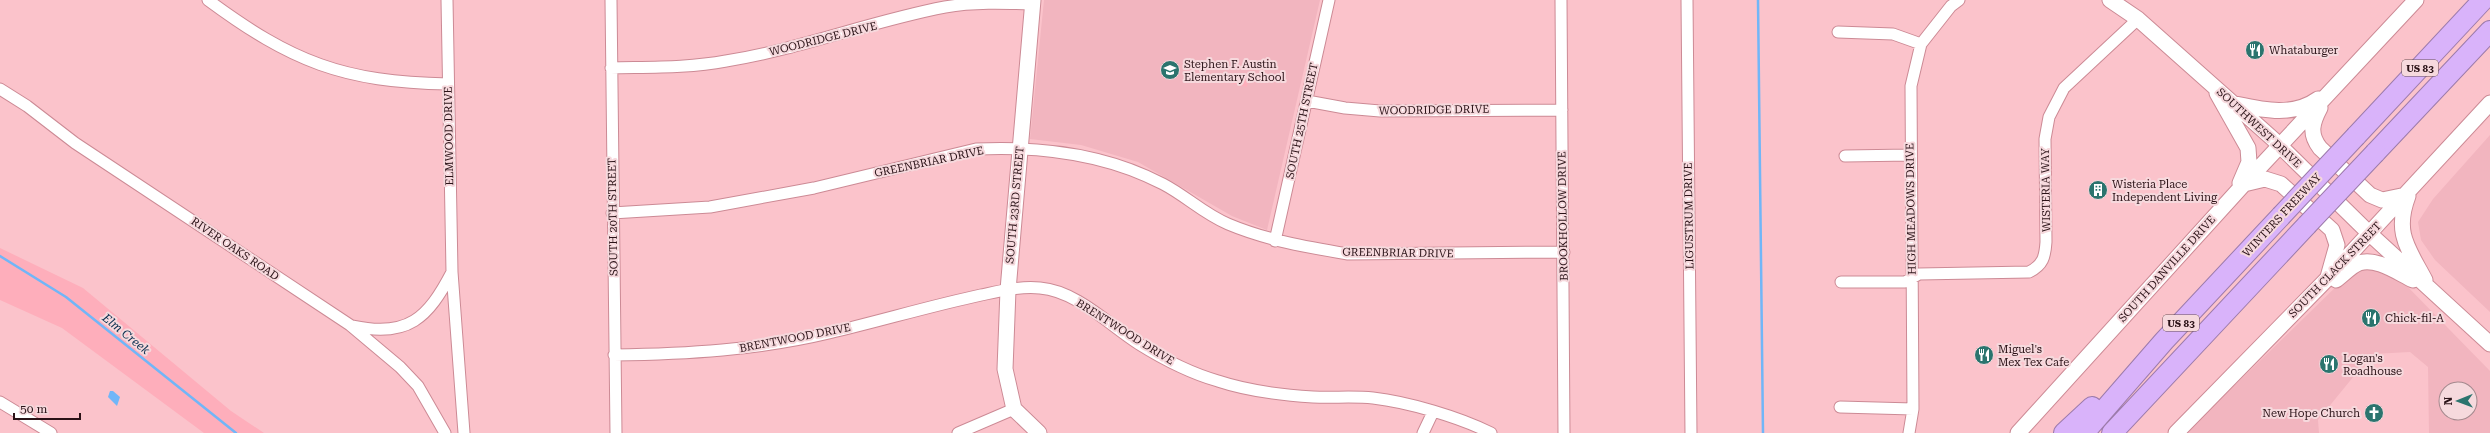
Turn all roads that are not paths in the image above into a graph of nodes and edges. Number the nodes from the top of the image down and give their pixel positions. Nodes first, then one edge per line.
1 (208, 0) edge
2 (447, 0) edge
3 (611, 0) edge
4 (1329, 0) edge
5 (1561, 0) edge
6 (1686, 0) edge
7 (1959, 0) edge
8 (2110, 0) edge
9 (2416, 0) edge
10 (2483, 0) edge
11 (1033, 2) edge
12 (2138, 18) junction
13 (2490, 31) edge
14 (1838, 32) dead end
15 (1921, 44) junction
16 (2490, 45) edge
17 (611, 68) junction
18 (448, 84) junction
19 (2338, 84) junction
20 (2213, 85) junction
21 (0, 89) edge
22 (2325, 98) junction
23 (2425, 100) junction
24 (1307, 101) junction
25 (2490, 103) edge
26 (2234, 104) junction
27 (1562, 110) junction
28 (2280, 145) junction
29 (1020, 149) junction
30 (1910, 155) junction
31 (1845, 156) dead end
32 (2240, 188) junction
33 (2409, 192) junction
34 (612, 213) junction
35 (2370, 234) junction
36 (1275, 241) junction
37 (1564, 252) junction
38 (452, 272) junction
39 (1912, 278) junction
40 (1841, 282) dead end
41 (2322, 285) junction
42 (2430, 289) junction
43 (1008, 290) junction
44 (350, 325) junction
45 (2164, 341) junction
46 (2490, 344) edge
47 (614, 355) junction
48 (0, 402) edge
49 (1840, 407) dead end
50 (1014, 409) junction
51 (1913, 409) junction
52 (1432, 412) junction
53 (51, 433) edge
54 (445, 433) edge
55 (464, 433) edge
56 (616, 433) edge
57 (958, 433) edge
58 (1039, 433) edge
59 (1423, 433) edge
60 (1491, 433) edge
61 (1564, 433) edge
62 (1690, 433) edge
63 (1909, 433) edge
64 (2018, 433) edge
65 (2064, 433) edge
66 (2084, 433) edge
67 (2112, 433) edge
68 (2176, 433) edge

1 - 18 street
2 - 18 street, ELMWOOD DRIVE
3 - 17 street, SOUTH 20TH STREET
4 - 24 street, SOUTH 25TH STREET
5 - 27 street, BROOKHOLLOW DRIVE
6 - 62 street, LIGUSTRUM DRIVE
7 - 15 street, HIGH MEADOWS DRIVE
8 - 12 main road, SOUTHWEST DRIVE
9 - 19 main road, SOUTH DANVILLE DRIVE
10 - 45 highway, WINTERS FREEWAY / US 83, bridge
11 - 17 street, WOODRIDGE DRIVE
11 - 29 main road, SOUTH 23RD STREET
12 - 20 main road, SOUTHWEST DRIVE
12 - 39 street, WISTERIA WAY
13 - 23 highway, US 83
14 - 15 street
15 - 30 street, HIGH MEADOWS DRIVE
16 - 23 highway
17 - 34 street, SOUTH 20TH STREET
18 - 38 street, ELMWOOD DRIVE
19 - 22 main road, SOUTH DANVILLE DRIVE
19 - 26 main road
20 - 26 main road, SOUTHWEST DRIVE
20 - 32 main road
21 - 44 street, RIVER OAKS ROAD
22 - 28 main road, SOUTH DANVILLE DRIVE
22 - 33 main road
23 - 67 highway, US 83, bridge
24 - 27 street, WOODRIDGE DRIVE
24 - 36 street, SOUTH 25TH STREET
25 - 33 main road, SOUTH CLACK STREET
26 - 28 main road, SOUTHWEST DRIVE
27 - 37 street, BROOKHOLLOW DRIVE
28 - 32 main road, SOUTH DANVILLE DRIVE
28 - 35 main road, SOUTHWEST DRIVE
29 - 34 street, GREENBRIAR DRIVE
29 - 36 street, GREENBRIAR DRIVE
29 - 43 main road, SOUTH 23RD STREET
30 - 31 street
30 - 39 street, HIGH MEADOWS DRIVE
32 - 41 main road
32 - 64 main road, SOUTH DANVILLE DRIVE
33 - 35 main road, SOUTH CLACK STREET
33 - 42 main road
34 - 47 street, SOUTH 20TH STREET
35 - 41 main road, SOUTH CLACK STREET
35 - 42 main road, SOUTHWEST DRIVE
36 - 37 street, GREENBRIAR DRIVE
37 - 61 street, BROOKHOLLOW DRIVE
38 - 44 street
38 - 55 street, ELMWOOD DRIVE
39 - 40 street, WISTERIA WAY
39 - 51 street, HIGH MEADOWS DRIVE
41 - 42 main road
41 - 68 main road, SOUTH CLACK STREET
42 - 46 main road, SOUTHWEST DRIVE
43 - 47 street, BRENTWOOD DRIVE
43 - 50 main road, SOUTH 23RD STREET
43 - 52 street, BRENTWOOD DRIVE
44 - 54 street, RIVER OAKS ROAD
45 - 65 highway
45 - 66 highway, WINTERS FREEWAY / US 83
47 - 56 street, SOUTH 20TH STREET
48 - 53 street
49 - 51 street
50 - 57 street
50 - 58 main road
51 - 63 street, HIGH MEADOWS DRIVE
52 - 59 street
52 - 60 street, BRENTWOOD DRIVE

